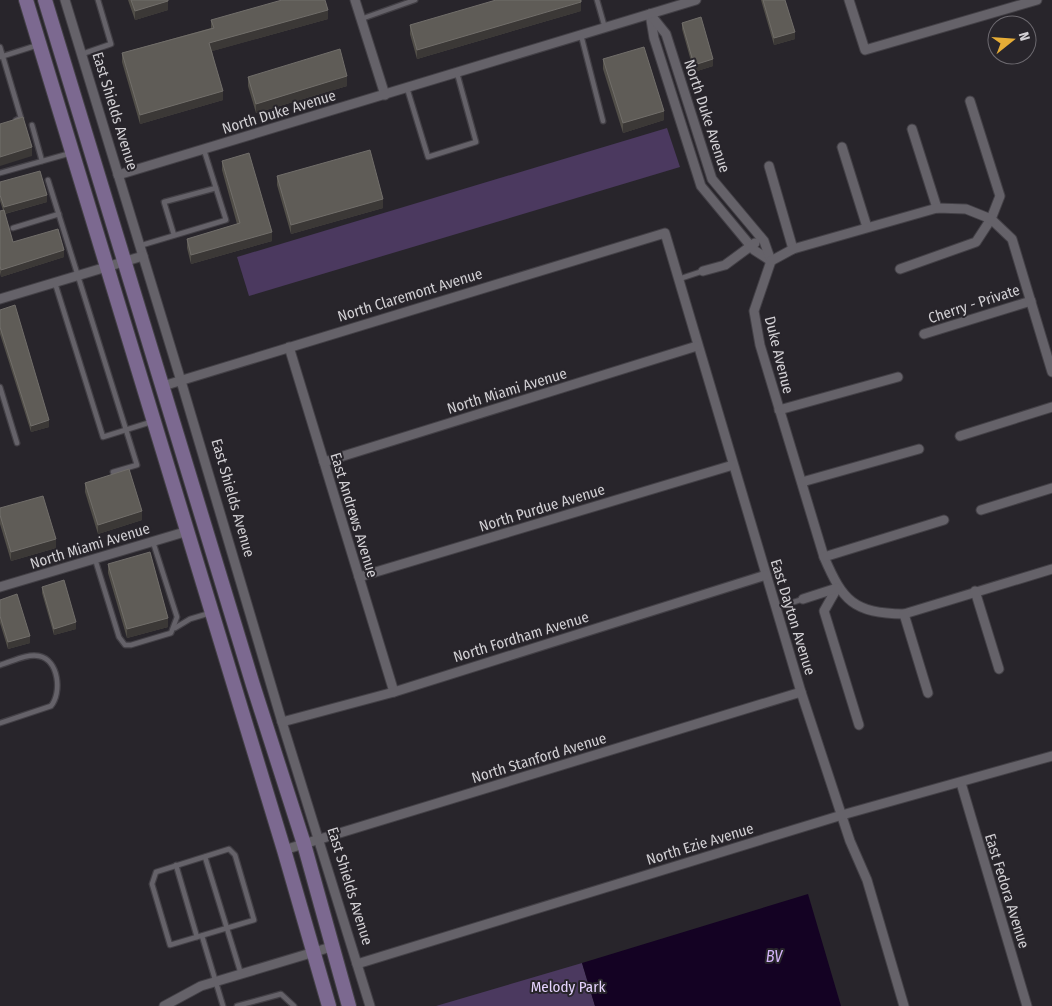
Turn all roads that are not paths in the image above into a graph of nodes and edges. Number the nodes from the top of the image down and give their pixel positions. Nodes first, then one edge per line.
1 (26, 0) edge
2 (45, 0) edge
3 (65, 0) edge
4 (98, 0) edge
5 (355, 0) edge
6 (415, 0) edge
7 (597, 0) edge
8 (662, 0) edge
9 (696, 0) edge
10 (850, 0) edge
11 (1037, 0) edge
12 (1020, 2) edge
13 (664, 9) junction
14 (650, 14) junction
15 (361, 19) junction
16 (605, 28) junction
17 (581, 35) junction
18 (39, 45) junction
19 (0, 47) edge
20 (81, 54) junction
21 (1, 56) edge
22 (456, 73) junction
23 (407, 88) junction
24 (385, 95) junction
25 (970, 101) dead end
26 (603, 121) dead end
27 (7, 122) edge
28 (32, 125) dead end
29 (912, 129) dead end
30 (842, 147) dead end
31 (204, 149) junction
32 (72, 152) junction
33 (42, 161) junction
34 (769, 166) dead end
35 (0, 174) edge
36 (118, 175) junction
37 (48, 180) dead end
38 (216, 188) junction
39 (937, 208) junction
40 (59, 214) junction
41 (991, 220) junction
42 (13, 228) dead end
43 (867, 228) junction
44 (665, 233) joint
45 (174, 235) junction
46 (761, 237) junction
47 (139, 246) junction
48 (751, 246) junction
49 (793, 249) junction
50 (143, 256) junction
51 (771, 260) junction
52 (124, 262) junction
53 (108, 268) junction
54 (900, 269) dead end
55 (703, 271) joint
56 (78, 276) junction
57 (679, 279) junction
58 (54, 283) junction
59 (1, 296) edge
60 (1031, 301) junction
61 (924, 334) dead end
62 (698, 346) junction
63 (288, 347) junction
64 (1052, 372) edge
65 (898, 377) dead end
66 (182, 380) junction
67 (164, 386) junction
68 (0, 387) edge
69 (1052, 407) edge
70 (779, 410) junction
71 (154, 422) junction
72 (126, 430) junction
73 (960, 436) dead end
74 (18, 443) dead end
75 (919, 449) dead end
76 (324, 462) junction
77 (733, 465) junction
78 (113, 472) edge
79 (802, 482) junction
80 (1052, 488) edge
81 (980, 510) dead end
82 (944, 520) dead end
83 (188, 531) junction
84 (153, 541) junction
85 (824, 557) junction
86 (95, 559) junction
87 (1051, 573) edge
88 (766, 575) junction
89 (359, 577) junction
90 (0, 587) edge
91 (837, 588) junction
92 (975, 591) junction
93 (803, 599) joint
94 (776, 608) junction
95 (206, 614) junction
96 (904, 614) junction
97 (175, 628) junction
98 (0, 665) edge
99 (999, 669) dead end
100 (394, 692) junction
101 (801, 692) junction
102 (928, 693) dead end
103 (282, 722) junction
104 (0, 723) edge
105 (859, 725) dead end
106 (1052, 756) edge
107 (961, 783) junction
108 (842, 815) junction
109 (319, 840) junction
110 (304, 844) junction
111 (284, 850) junction
112 (205, 856) junction
113 (176, 865) junction
114 (226, 928) junction
115 (200, 936) junction
116 (331, 947) junction
117 (314, 952) junction
118 (357, 964) junction
119 (241, 974) junction
120 (216, 982) junction
121 (164, 1006) edge
122 (223, 1006) edge
123 (237, 1006) edge
124 (294, 1006) edge
125 (329, 1006) edge
126 (349, 1006) edge
127 (370, 1006) edge
128 (904, 1006) edge
129 (1027, 1006) edge

1 - 18 main road
2 - 52 main road
3 - 20 street, East Shields Avenue
4 - 20 lane
5 - 15 street
6 - 15 lane
7 - 16 lane
8 - 13 street
9 - 13 street, North Duke Avenue
10 - 12 street
11 - 12 street
13 - 14 street, North Duke Avenue
14 - 16 street, North Duke Avenue
14 - 46 street, North Duke Avenue
14 - 48 street, North Duke Avenue
15 - 24 street
16 - 17 street, North Duke Avenue
17 - 22 street, North Duke Avenue
17 - 26 lane
18 - 21 lane
18 - 32 main road
19 - 21 lane
20 - 36 street, East Shields Avenue
21 - 27 lane
22 - 23 street, North Duke Avenue
22 - 23 lane
23 - 24 street, North Duke Avenue
24 - 31 street, North Duke Avenue
25 - 41 street
28 - 33 lane
29 - 39 street
30 - 43 street
31 - 36 street, North Duke Avenue
31 - 38 lane
32 - 33 lane
32 - 53 main road
33 - 35 lane
34 - 49 street
36 - 47 street, East Shields Avenue
37 - 40 lane
38 - 45 lane
38 - 45 lane
39 - 41 street
39 - 43 street
40 - 42 lane
40 - 56 lane
41 - 54 street
41 - 60 street
43 - 49 street
44 - 57 street, East Dayton Avenue
44 - 63 street, North Claremont Avenue
45 - 47 lane
46 - 48 street
46 - 51 street, North Duke Avenue
47 - 50 street, East Shields Avenue
48 - 51 street, North Duke Avenue
48 - 55 street
49 - 51 street
50 - 52 street
50 - 66 street, East Shields Avenue
51 - 70 street, Duke Avenue
52 - 53 street
52 - 67 main road
53 - 56 street
53 - 71 main road
55 - 57 lane
56 - 58 street
56 - 72 lane
57 - 62 street, East Dayton Avenue
58 - 59 street
58 - 72 lane
60 - 61 street, Cherry - Private
60 - 64 street
62 - 76 street, North Miami Avenue
62 - 77 street, East Dayton Avenue
63 - 66 street, North Claremont Avenue
63 - 76 street, East Andrews Avenue
65 - 70 street
66 - 67 street, North Claremont Avenue
66 - 103 street, East Shields Avenue
67 - 110 main road
68 - 74 lane
69 - 73 street
70 - 79 street, Duke Avenue
71 - 72 lane
71 - 83 main road
72 - 78 lane
75 - 79 street
76 - 89 street, East Andrews Avenue
77 - 88 street, East Dayton Avenue
77 - 89 street, North Purdue Avenue
79 - 85 street, Duke Avenue
80 - 81 street
82 - 85 street
83 - 84 street, North Miami Avenue
83 - 95 main road
84 - 86 street, North Miami Avenue
84 - 97 lane
85 - 91 street, Duke Avenue
86 - 90 street, North Miami Avenue
86 - 97 lane
87 - 92 street, Duke Avenue
88 - 94 street, East Dayton Avenue
88 - 100 street, North Fordham Avenue
89 - 100 street, East Andrews Avenue
91 - 93 street
91 - 96 street, Duke Avenue
91 - 105 street
92 - 96 street, Duke Avenue
92 - 99 street
93 - 94 lane
94 - 101 street, East Dayton Avenue
95 - 97 lane
95 - 111 main road
96 - 102 street
98 - 104 lane
100 - 103 street, North Fordham Avenue
101 - 108 street, East Dayton Avenue
101 - 109 street, North Stanford Avenue
103 - 109 street, East Shields Avenue
106 - 107 street, North Ezie Avenue
107 - 108 street, North Ezie Avenue
107 - 129 street, East Fedora Avenue
108 - 118 street, North Ezie Avenue
108 - 128 street, East Dayton Avenue
109 - 110 street, North Stanford Avenue
109 - 118 street, East Shields Avenue
110 - 111 street, North Stanford Avenue
110 - 116 main road
111 - 117 main road
112 - 113 lane
112 - 114 lane
112 - 114 lane
113 - 115 lane
113 - 115 lane
114 - 115 lane
114 - 119 lane
115 - 120 lane
116 - 117 street
116 - 126 main road
117 - 119 street
117 - 125 main road
118 - 127 street, East Shields Avenue
119 - 120 street
120 - 121 street
120 - 122 lane
123 - 124 lane

